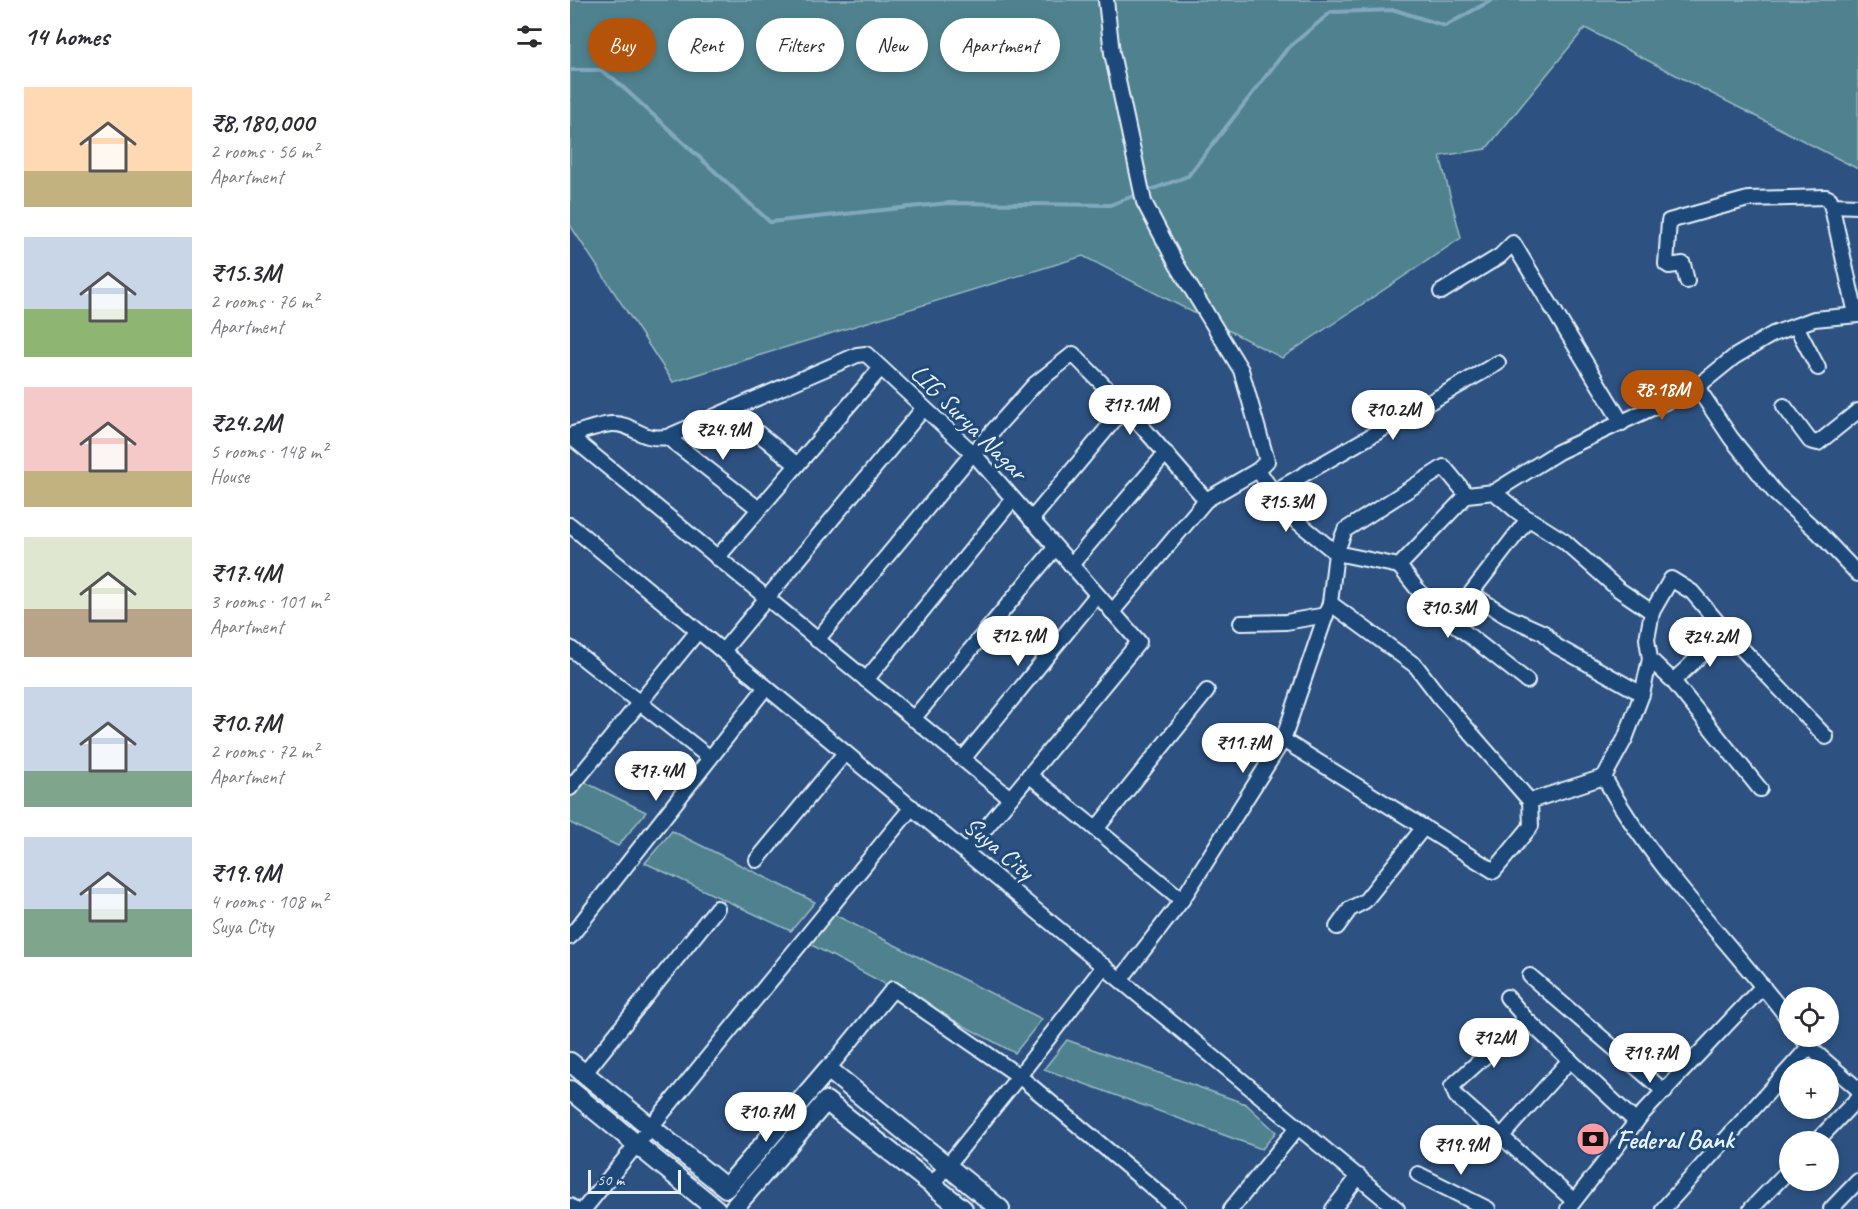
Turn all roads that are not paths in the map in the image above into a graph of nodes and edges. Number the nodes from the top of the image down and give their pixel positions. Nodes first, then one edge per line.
1 (1106, 0) edge
2 (1831, 205) junction
3 (1858, 206) edge
4 (1687, 281) dead end
5 (1442, 292) dead end
6 (1857, 315) edge
7 (1796, 326) junction
8 (1498, 363) dead end
9 (881, 368) junction
10 (1818, 368) dead end
11 (1697, 387) junction
12 (1784, 406) dead end
13 (1125, 407) junction
14 (923, 409) junction
15 (730, 410) junction
16 (1858, 411) edge
17 (1622, 423) junction
18 (570, 436) edge
19 (667, 437) junction
20 (973, 453) junction
21 (1166, 453) junction
22 (798, 465) junction
23 (1258, 470) junction
24 (1273, 492) junction
25 (1494, 492) junction
26 (1467, 495) junction
27 (1012, 500) junction
28 (1206, 500) junction
29 (759, 509) junction
30 (1528, 519) junction
31 (1031, 520) junction
32 (570, 525) edge
33 (1055, 548) junction
34 (1336, 553) junction
35 (717, 558) junction
36 (1071, 565) junction
37 (1399, 566) junction
38 (1858, 574) edge
39 (1097, 595) junction
40 (766, 598) junction
41 (1328, 609) junction
42 (1112, 612) junction
43 (1652, 612) junction
44 (1241, 623) dead end
45 (698, 631) junction
46 (1726, 633) junction
47 (817, 640) junction
48 (570, 648) edge
49 (723, 651) junction
50 (1650, 659) junction
51 (866, 680) junction
52 (1527, 681) dead end
53 (1673, 681) junction
54 (766, 687) junction
55 (1207, 691) dead end
56 (1642, 694) junction
57 (640, 703) junction
58 (913, 719) junction
59 (1826, 737) dead end
60 (1283, 740) junction
61 (845, 753) junction
62 (710, 758) junction
63 (963, 759) junction
64 (1029, 775) junction
65 (1604, 777) junction
66 (570, 788) edge
67 (1760, 789) dead end
68 (1010, 798) junction
69 (1530, 801) junction
70 (912, 807) junction
71 (1424, 827) junction
72 (1096, 829) junction
73 (966, 852) junction
74 (757, 860) dead end
75 (1182, 900) junction
76 (717, 908) dead end
77 (1337, 927) dead end
78 (570, 937) edge
79 (1104, 966) junction
80 (1530, 976) dead end
81 (1121, 979) junction
82 (1763, 986) junction
83 (1507, 997) dead end
84 (1779, 1007) edge
85 (1526, 1019) junction
86 (1801, 1047) edge
87 (1811, 1047) edge
88 (1570, 1060) junction
89 (570, 1062) edge
90 (828, 1069) junction
91 (584, 1074) junction
92 (1019, 1076) junction
93 (1858, 1089) edge
94 (570, 1090) edge
95 (1665, 1092) junction
96 (1858, 1098) edge
97 (1636, 1122) junction
98 (650, 1127) junction
99 (1299, 1127) junction
100 (1826, 1131) edge
101 (1500, 1138) junction
102 (636, 1144) junction
103 (947, 1167) junction
104 (1418, 1174) dead end
105 (1359, 1176) junction
106 (1779, 1180) edge
107 (1858, 1180) edge
108 (932, 1185) junction
109 (733, 1199) edge
110 (1571, 1205) edge
111 (570, 1206) edge
112 (713, 1208) edge
113 (574, 1209) edge
114 (584, 1209) edge
115 (963, 1209) edge
116 (999, 1209) edge
117 (1178, 1209) edge
118 (1231, 1209) edge
119 (1333, 1209) edge
120 (1397, 1209) edge
121 (1488, 1209) edge
122 (1663, 1209) edge
123 (1750, 1209) edge
124 (1831, 1209) edge

1 - 23 street
2 - 3 street
2 - 4 street
2 - 6 street
5 - 17 street
6 - 7 street
7 - 10 street
7 - 11 street
8 - 24 street
9 - 14 street, LIG Surya Nagar
9 - 15 street
9 - 22 street, LIG Surya Nagar
11 - 17 street
11 - 38 street
12 - 16 street
13 - 20 street
13 - 21 street
13 - 31 street
14 - 20 street, LIG Surya Nagar
14 - 40 street
15 - 19 street
15 - 22 street
17 - 25 street
18 - 19 street
18 - 35 street
19 - 29 street
20 - 27 street, LIG Surya Nagar
20 - 47 street
21 - 28 street
21 - 36 street
22 - 29 street, LIG Surya Nagar
23 - 24 street
23 - 28 street
24 - 34 street
25 - 26 street
25 - 30 street
26 - 34 street
26 - 37 street
27 - 31 street, LIG Surya Nagar
27 - 51 street
28 - 42 street
29 - 35 street, LIG Surya Nagar
30 - 43 street
30 - 56 street
31 - 33 street, LIG Surya Nagar
32 - 45 street, Suya City
33 - 36 street, LIG Surya Nagar
33 - 58 street
34 - 37 street
34 - 41 street
35 - 40 street
36 - 39 street, LIG Surya Nagar
37 - 52 street
39 - 42 street, LIG Surya Nagar
39 - 63 street
40 - 47 street
40 - 49 street
41 - 44 street
41 - 60 street
41 - 69 street
42 - 64 street, LIG Surya Nagar
43 - 46 street
43 - 50 street
45 - 49 street, Suya City
45 - 57 street
46 - 53 street
46 - 59 street
47 - 51 street
48 - 57 street
49 - 54 street, Suya City
50 - 53 street
50 - 56 street
51 - 58 street
53 - 67 street
54 - 61 street, Suya City
54 - 62 street
55 - 72 street
56 - 65 street
57 - 62 street
57 - 66 street
58 - 63 street
60 - 71 street
60 - 75 street
61 - 70 street, Suya City
61 - 74 street
62 - 78 street
63 - 68 street
64 - 68 street, LIG Surya Nagar
64 - 72 street
65 - 69 street
65 - 82 street
68 - 73 street, LIG Surya Nagar
69 - 71 street
70 - 73 street, Suya City
70 - 98 street
71 - 77 street
72 - 75 street
73 - 79 street, Suya City
75 - 81 street
76 - 91 street
79 - 81 street, Suya City
79 - 92 street
80 - 95 street
81 - 99 street, Suya City
82 - 84 street
82 - 95 street
83 - 85 street
85 - 88 street
85 - 101 street
86 - 122 street
87 - 93 street
88 - 97 street
88 - 101 street
89 - 91 street
90 - 92 street
90 - 103 street
90 - 109 street
91 - 98 street
92 - 103 street
92 - 117 street
94 - 102 street
95 - 97 street
96 - 100 street
97 - 110 street
98 - 102 street
98 - 109 street
99 - 105 street, Suya City
99 - 118 street
101 - 110 street
102 - 112 street
102 - 114 street
103 - 108 street
103 - 116 street
104 - 121 street
105 - 119 street
105 - 120 street, Suya City
106 - 123 street
107 - 124 street
108 - 109 street
108 - 115 street
109 - 112 street
111 - 113 street

